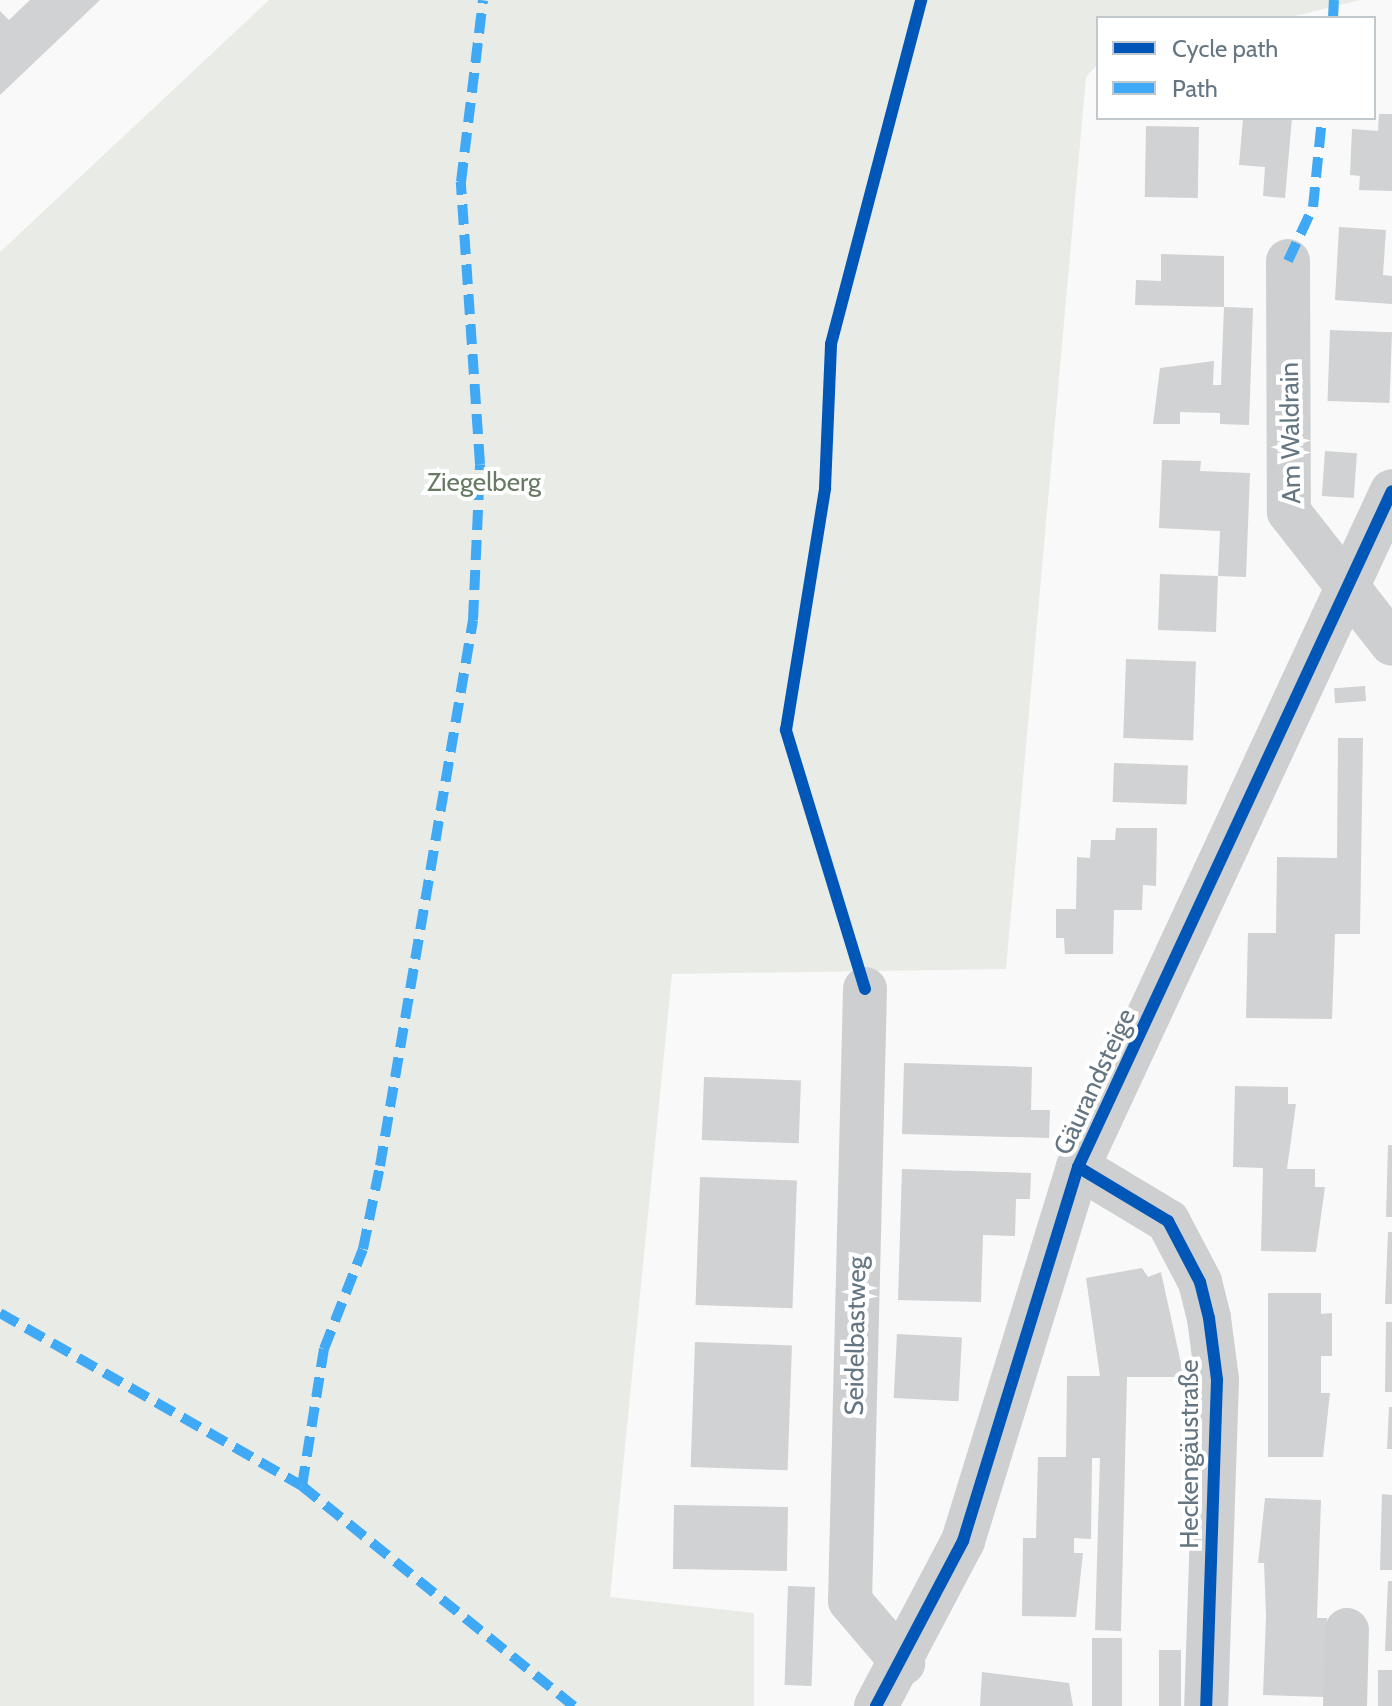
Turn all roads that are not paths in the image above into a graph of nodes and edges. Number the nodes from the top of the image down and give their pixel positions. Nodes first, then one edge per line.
1 (1288, 261) dead end
2 (1392, 491) edge
3 (1347, 585) junction
4 (1392, 644) edge
5 (865, 989) dead end
6 (1078, 1167) junction
7 (1347, 1630) dead end
8 (903, 1663) junction
9 (876, 1706) edge
10 (1206, 1706) edge
11 (1345, 1706) edge

1 - 3 street, Am Waldrain
2 - 3 street, Gäurandsteige
3 - 4 street, Am Waldrain
3 - 6 street, Gäurandsteige
5 - 8 street, Seidelbastweg
6 - 8 street, Gäurandsteige
6 - 10 street, Heckengäustraße
7 - 11 street
8 - 9 street, Gäurandsteige

